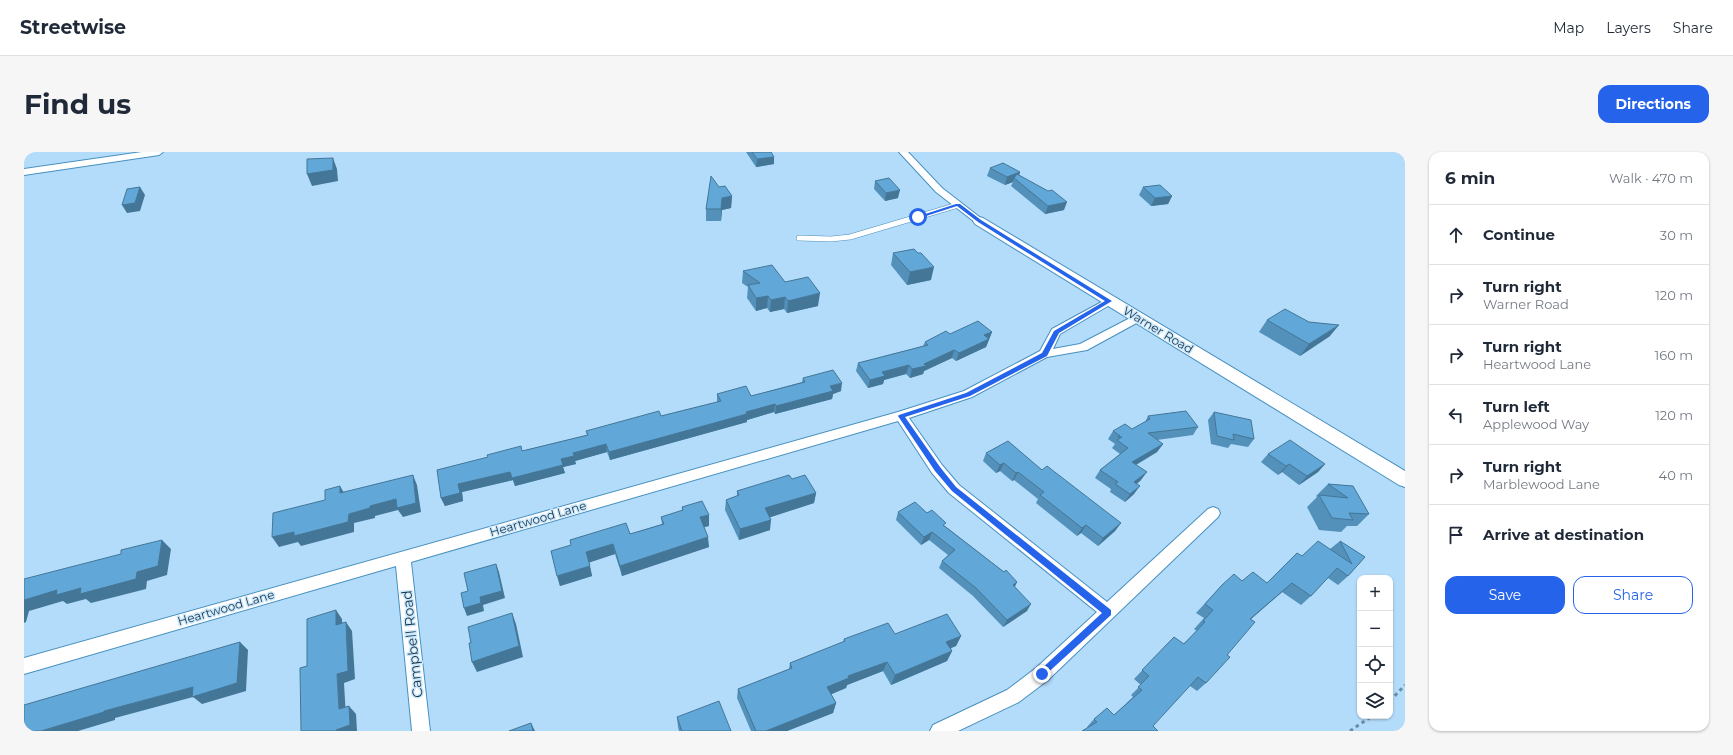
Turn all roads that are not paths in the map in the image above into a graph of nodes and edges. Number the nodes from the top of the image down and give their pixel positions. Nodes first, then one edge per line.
1 (158, 152) edge
2 (903, 152) edge
3 (24, 172) edge
4 (958, 205) junction
5 (979, 221) joint
6 (799, 238) dead end
7 (1109, 301) junction
8 (1138, 318) junction
9 (1044, 354) junction
10 (901, 416) junction
11 (1405, 480) edge
12 (1213, 513) dead end
13 (403, 558) junction
14 (1108, 612) junction
15 (24, 666) edge
16 (421, 731) edge
17 (939, 731) edge

1 - 3 street
2 - 4 street, Warner Road
4 - 5 street, Warner Road
4 - 6 lane
5 - 7 street, Warner Road
7 - 8 street, Warner Road
7 - 9 street
8 - 9 street, Heartwood Lane
8 - 11 street, Warner Road
9 - 10 street, Heartwood Lane
10 - 13 street, Heartwood Lane
10 - 14 street
12 - 14 street
13 - 15 street, Heartwood Lane
13 - 16 street, Campbell Road
14 - 17 street

